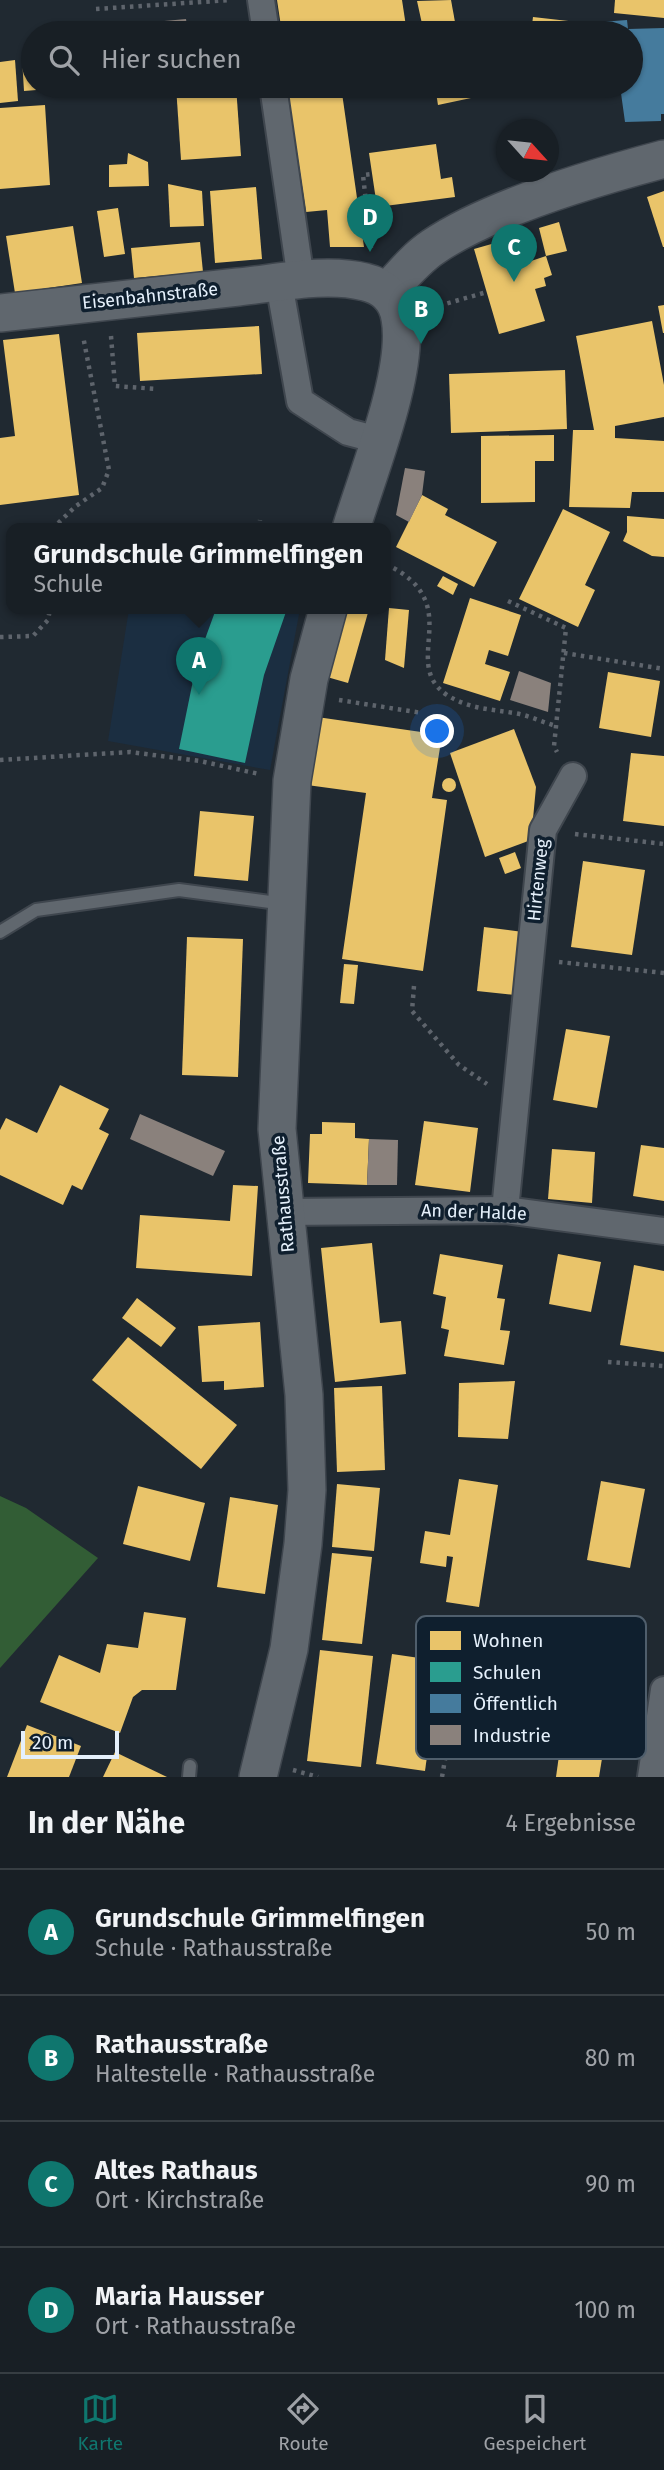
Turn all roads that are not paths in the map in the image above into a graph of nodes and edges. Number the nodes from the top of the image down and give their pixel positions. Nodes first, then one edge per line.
1 (261, 0) edge
2 (264, 21) edge
3 (273, 98) edge
4 (664, 159) edge
5 (290, 281) junction
6 (379, 288) junction
7 (0, 313) edge
8 (378, 440) junction
9 (353, 523) edge
10 (327, 614) edge
11 (573, 776) road end
12 (288, 905) junction
13 (0, 932) edge
14 (505, 1210) junction
15 (284, 1212) junction
16 (664, 1231) edge
17 (664, 1690) edge
18 (258, 1777) edge
19 (651, 1777) edge

1 - 2 street
3 - 5 street
4 - 6 street
5 - 6 street
5 - 7 street, Eisenbahnstraße
5 - 8 street
6 - 8 street
8 - 9 street
10 - 12 street, Rathausstraße
11 - 14 street, Hirtenweg
12 - 13 lane
12 - 15 street, Rathausstraße
14 - 15 street, An der Halde
14 - 16 street, An der Halde
15 - 18 street, Rathausstraße
17 - 19 street

